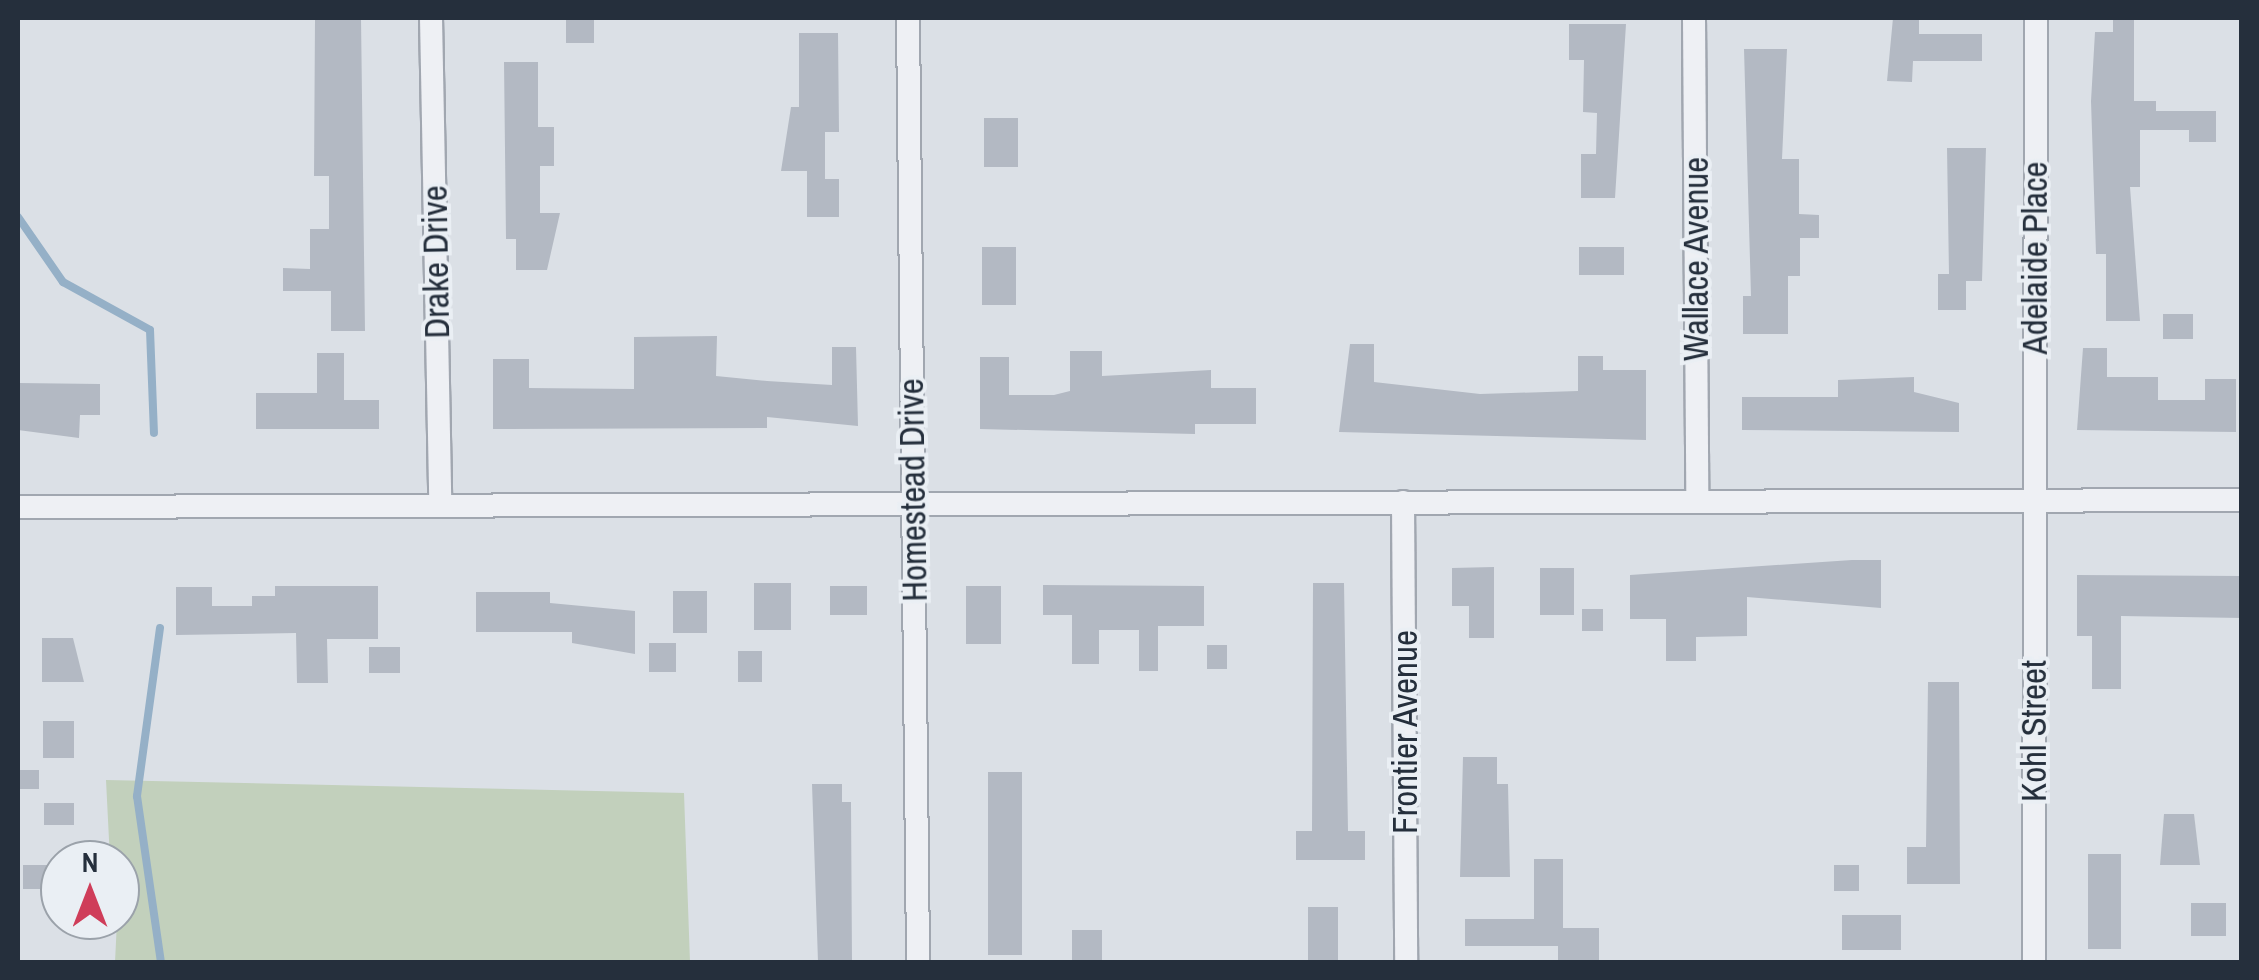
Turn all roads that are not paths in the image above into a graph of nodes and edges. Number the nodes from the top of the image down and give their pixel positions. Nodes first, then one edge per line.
1 (432, 18) edge
2 (908, 18) edge
3 (1694, 18) edge
4 (2036, 18) edge
5 (2034, 499) junction
6 (1697, 500) junction
7 (2242, 500) edge
8 (1403, 502) junction
9 (913, 504) junction
10 (440, 506) junction
11 (18, 507) edge
12 (918, 962) edge
13 (1406, 962) edge
14 (2034, 962) edge

1 - 10 street, Drake Drive
2 - 9 street, Homestead Drive
3 - 6 street, Wallace Avenue
4 - 5 street, Adelaide Place
5 - 6 street
5 - 7 street
5 - 14 street, Kohl Street
6 - 8 street
8 - 9 street
8 - 13 street, Frontier Avenue
9 - 10 street
9 - 12 street, Homestead Drive
10 - 11 street

